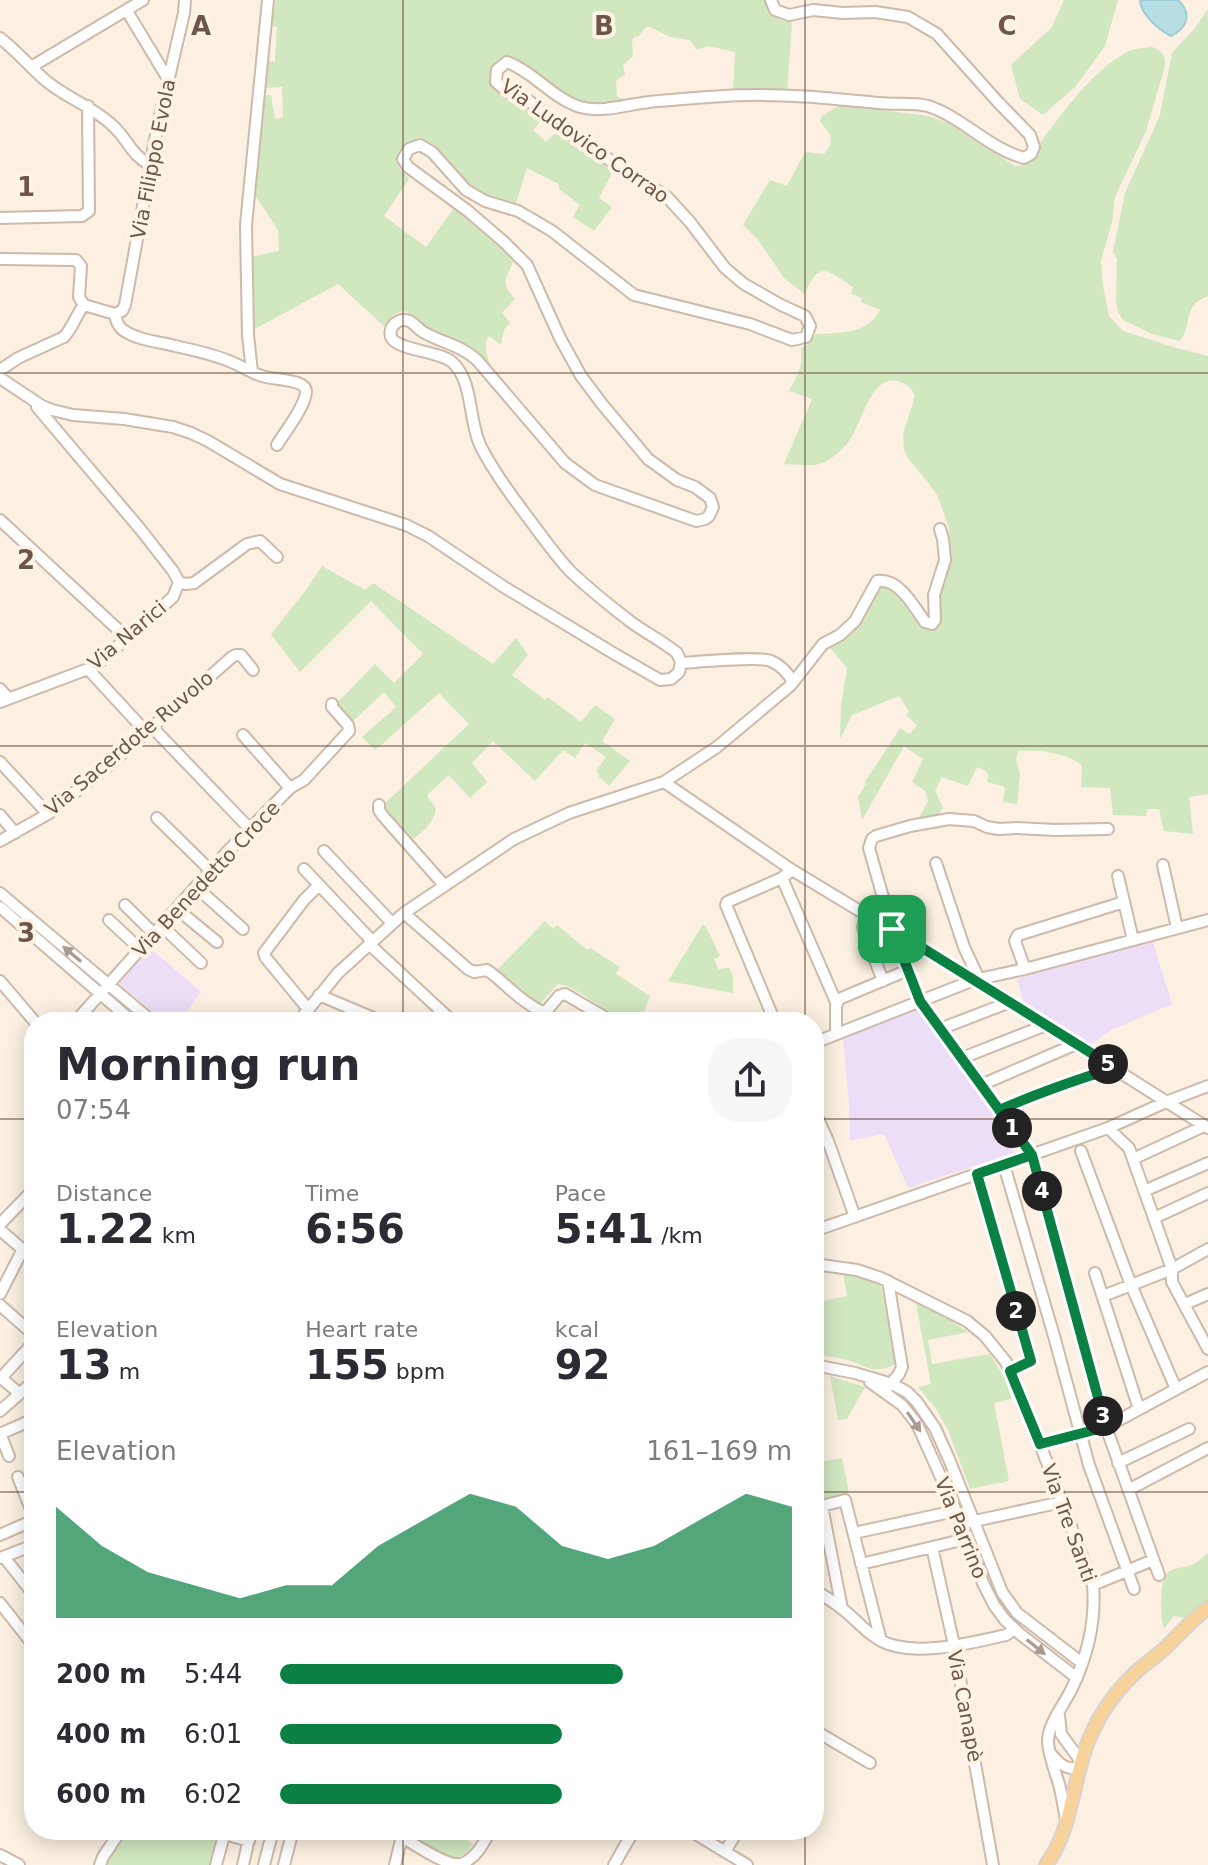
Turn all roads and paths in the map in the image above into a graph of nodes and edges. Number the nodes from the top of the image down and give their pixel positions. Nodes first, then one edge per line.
1 (143, 0) edge
2 (177, 0) edge
3 (185, 0) edge
4 (268, 0) edge
5 (771, 0) edge
6 (127, 11) junction
7 (184, 13) junction
8 (0, 38) edge
9 (31, 67) junction
10 (168, 79) junction
11 (88, 106) junction
12 (150, 165) junction
13 (0, 218) edge
14 (0, 259) edge
15 (84, 305) junction
16 (115, 314) junction
17 (0, 370) edge
18 (252, 372) junction
19 (0, 378) edge
20 (31, 399) junction
21 (277, 445) dead end
22 (0, 520) edge
23 (940, 529) dead end
24 (277, 557) dead end
25 (179, 582) junction
26 (126, 637) junction
27 (681, 663) junction
28 (88, 669) junction
29 (253, 670) dead end
30 (793, 682) junction
31 (0, 689) edge
32 (4, 700) edge
33 (332, 704) dead end
34 (149, 729) junction
35 (243, 735) dead end
36 (0, 762) edge
37 (664, 782) junction
38 (290, 788) junction
39 (379, 805) dead end
40 (48, 814) junction
41 (0, 815) edge
42 (157, 818) dead end
43 (250, 829) junction
44 (1108, 829) dead end
45 (15, 833) junction
46 (0, 841) edge
47 (324, 851) dead end
48 (936, 863) dead end
49 (1163, 865) dead end
50 (304, 869) dead end
51 (210, 870) junction
52 (792, 870) junction
53 (1118, 876) dead end
54 (782, 878) junction
55 (319, 885) junction
56 (444, 885) junction
57 (196, 887) junction
58 (0, 893) edge
59 (1124, 902) junction
60 (125, 905) dead end
61 (0, 907) edge
62 (177, 909) junction
63 (404, 913) junction
64 (866, 915) junction
65 (109, 920) dead end
66 (1208, 920) edge
67 (392, 923) junction
68 (1177, 928) junction
69 (243, 929) dead end
70 (892, 929) junction
71 (158, 930) junction
72 (1133, 940) junction
73 (217, 942) dead end
74 (370, 942) junction
75 (140, 949) junction
76 (201, 963) dead end
77 (1025, 969) junction
78 (908, 970) junction
79 (976, 979) junction
80 (0, 981) edge
81 (883, 981) junction
82 (108, 985) junction
83 (100, 994) junction
84 (319, 995) junction
85 (920, 1001) junction
86 (836, 1002) junction
87 (1010, 1002) junction
88 (26, 1012) edge
89 (84, 1012) edge
90 (121, 1012) edge
91 (141, 1012) edge
92 (301, 1012) edge
93 (305, 1012) edge
94 (359, 1012) edge
95 (443, 1012) edge
96 (536, 1012) edge
97 (546, 1012) edge
98 (596, 1012) edge
99 (771, 1012) edge
100 (1046, 1025) junction
101 (940, 1029) junction
102 (836, 1034) junction
103 (824, 1039) edge
104 (1076, 1044) junction
105 (962, 1058) junction
106 (1120, 1071) junction
107 (981, 1085) junction
108 (1208, 1086) edge
109 (1166, 1102) junction
110 (999, 1110) junction
111 (1206, 1127) edge
112 (1108, 1128) junction
113 (824, 1132) edge
114 (1081, 1151) dead end
115 (1032, 1155) junction
116 (1133, 1159) junction
117 (1208, 1163) edge
118 (1004, 1165) junction
119 (977, 1174) junction
120 (1144, 1191) junction
121 (1208, 1193) edge
122 (24, 1199) edge
123 (855, 1217) junction
124 (1154, 1218) junction
125 (0, 1224) edge
126 (824, 1228) edge
127 (0, 1230) edge
128 (23, 1249) joint
129 (1208, 1249) edge
130 (824, 1265) edge
131 (1172, 1269) junction
132 (1095, 1273) dead end
133 (888, 1281) junction
134 (1131, 1285) junction
135 (0, 1294) edge
136 (1208, 1294) edge
137 (1103, 1296) junction
138 (1185, 1304) junction
139 (0, 1305) edge
140 (24, 1326) edge
141 (1203, 1328) edge
142 (1208, 1349) edge
143 (24, 1353) edge
144 (824, 1367) edge
145 (1010, 1371) junction
146 (1208, 1372) edge
147 (0, 1378) edge
148 (889, 1388) junction
149 (24, 1389) edge
150 (1176, 1389) junction
151 (19, 1393) junction
152 (1139, 1409) junction
153 (0, 1411) edge
154 (24, 1423) edge
155 (1106, 1427) junction
156 (1189, 1429) dead end
157 (0, 1434) edge
158 (1080, 1434) junction
159 (1040, 1444) junction
160 (1208, 1448) edge
161 (9, 1456) dead end
162 (1118, 1463) junction
163 (18, 1477) dead end
164 (1128, 1490) junction
165 (24, 1492) edge
166 (1062, 1502) junction
167 (824, 1505) edge
168 (955, 1511) junction
169 (973, 1521) junction
170 (24, 1523) edge
171 (960, 1524) junction
172 (824, 1532) edge
173 (854, 1533) junction
174 (0, 1535) edge
175 (966, 1539) junction
176 (932, 1547) junction
177 (24, 1551) edge
178 (2, 1558) edge
179 (1153, 1560) junction
180 (861, 1564) junction
181 (1127, 1571) junction
182 (1159, 1575) dead end
183 (24, 1583) edge
184 (1093, 1585) junction
185 (1134, 1589) dead end
186 (824, 1597) edge
187 (0, 1603) edge
188 (1208, 1608) edge
189 (842, 1609) junction
190 (1015, 1629) junction
191 (24, 1633) edge
192 (881, 1641) junction
193 (954, 1645) junction
194 (1082, 1663) junction
195 (1077, 1678) junction
196 (1059, 1715) junction
197 (824, 1736) edge
198 (1090, 1738) junction
199 (1067, 1741) junction
200 (1051, 1754) junction
201 (870, 1763) dead end
202 (1082, 1764) junction
203 (1066, 1822) junction
204 (114, 1840) edge
205 (223, 1840) edge
206 (249, 1840) edge
207 (270, 1840) edge
208 (290, 1840) edge
209 (401, 1840) edge
210 (407, 1840) edge
211 (485, 1840) edge
212 (628, 1840) edge
213 (705, 1840) edge
214 (732, 1840) edge
215 (478, 1852) junction
216 (725, 1852) junction
217 (0, 1855) edge
218 (432, 1860) edge
219 (19, 1865) edge
220 (100, 1865) edge
221 (216, 1865) edge
222 (243, 1865) edge
223 (264, 1865) edge
224 (284, 1865) edge
225 (395, 1865) edge
226 (475, 1865) edge
227 (614, 1865) edge
228 (747, 1865) edge
229 (993, 1865) edge
230 (1046, 1865) edge

1 - 6 street
2 - 7 street
3 - 7 street, Via Filippo Evola
4 - 18 street
5 - 27 street, Via Ludovico Corrao
6 - 9 street
6 - 10 street
7 - 10 street, Via Filippo Evola
8 - 9 street
9 - 11 street
10 - 12 street, Via Filippo Evola
11 - 12 street
11 - 13 street
12 - 16 street, Via Filippo Evola
14 - 15 street
15 - 16 street
15 - 17 street
16 - 18 street
18 - 21 street
19 - 20 street
20 - 25 street
20 - 27 street
22 - 26 street
23 - 30 street
24 - 25 street, Via Narici
25 - 26 street, Via Narici
26 - 28 street, Via Narici
27 - 30 street
28 - 32 street, Via Narici
28 - 34 street
29 - 34 street, Via Sacerdote Ruvolo
30 - 37 street
31 - 32 street
33 - 38 street
34 - 40 street, Via Sacerdote Ruvolo
34 - 43 street
35 - 38 street, Via Benedetto Croce
36 - 40 street
37 - 52 street
37 - 56 street
38 - 43 street, Via Benedetto Croce
39 - 56 street
40 - 45 street, Via Sacerdote Ruvolo
41 - 45 street
42 - 51 street
43 - 51 street, Via Benedetto Croce
44 - 70 street
45 - 46 street, Via Sacerdote Ruvolo
47 - 67 street
48 - 79 street
49 - 68 street
50 - 55 street
51 - 57 street, Via Benedetto Croce
52 - 54 street
52 - 64 street
53 - 59 street
54 - 86 street
54 - 99 street
55 - 74 street
55 - 92 street
56 - 63 street
57 - 62 street, Via Benedetto Croce
57 - 69 street
82 -> 58 street
59 - 72 street
59 - 77 street
60 - 71 street
61 - 83 street
62 - 71 street, Via Benedetto Croce
62 - 73 street
63 - 67 street
63 - 96 street
64 - 70 street
64 - 81 street
65 - 75 street
66 - 68 street
67 - 74 street
68 - 72 street
70 - 78 street
70 - 79 street
71 - 75 street, Via Benedetto Croce
71 - 76 street
72 - 77 street
74 - 84 street
74 - 95 street
75 - 82 street, Via Benedetto Croce
77 - 79 street
78 - 81 street
78 - 85 street
79 - 85 street
79 - 87 street
80 - 88 street
81 - 86 street
82 - 83 street, Via Benedetto Croce
82 - 91 street
83 - 89 street, Via Benedetto Croce
83 - 90 street
84 - 93 street
84 - 94 street
85 - 101 street
85 - 102 street
86 - 102 street
87 - 100 street
87 - 101 street
97 - 98 street
100 - 104 street
100 - 105 street
101 - 105 street
102 - 103 street
104 - 106 street
104 - 107 street
105 - 107 street
106 - 109 street
106 - 110 street
107 - 110 street
108 - 109 street
109 - 111 street
109 - 112 street
110 - 115 street
111 - 116 street
112 - 115 street
112 - 116 street
113 - 123 street
114 - 134 street
115 - 118 street
115 - 155 street
116 - 120 street
117 - 120 street
118 - 119 street
118 - 158 street
119 - 123 street
119 - 145 street
120 - 124 street
121 - 124 street
122 - 125 street
123 - 126 street
124 - 131 street
127 - 128 street
128 - 135 street
129 - 131 street
130 - 133 street, Via Tre Santi
131 - 134 street
131 - 138 street
132 - 137 street
133 - 145 street, Via Tre Santi
133 - 148 street
134 - 137 street
134 - 150 street
136 - 138 street
137 - 152 street
138 - 141 street
139 - 140 street
141 - 142 street
143 - 147 street
144 - 148 street, Via Parrino
145 - 159 street, Via Tre Santi
146 - 150 street
147 - 151 street
148 -> 168 street, Via Parrino
148 - 169 street, Via Parrino
149 - 151 street
150 - 152 street
151 - 153 street
152 - 155 street
154 - 157 street
155 - 158 street
155 - 162 street
156 - 162 street
157 - 161 street
158 - 159 street
158 - 181 street
159 - 166 street, Via Tre Santi
160 - 164 street
162 - 164 street
163 - 165 street
164 - 179 street
166 - 169 street
166 - 184 street, Via Tre Santi
167 - 173 street
168 - 171 street, Via Parrino
168 - 173 street
169 - 171 street
169 - 194 street, Via Parrino
170 - 174 street
171 - 175 street, Via Parrino
172 - 189 street
173 - 180 street
175 - 176 street
175 - 190 street, Via Parrino
176 - 180 street
176 - 193 street, Via Canapè
177 - 178 street
178 - 183 street
179 - 181 street
179 - 182 street
180 - 192 street
181 - 184 street
181 - 185 street
184 - 194 street, Via Tre Santi
186 - 189 street
187 - 191 street
188 - 198 main road
189 - 192 street
190 - 193 street
190 -> 195 street, Via Parrino
192 - 193 street
193 - 229 street, Via Canapè
194 - 195 street, Via Tre Santi
195 - 196 street, Via Tre Santi
196 - 199 street
196 - 200 street, Via Tre Santi
197 - 201 street
198 - 199 street
198 - 202 main road
199 - 202 street
200 - 202 street
200 - 203 street
202 - 203 main road
203 - 230 main road
204 - 220 street
205 - 221 street
206 - 222 street
207 - 223 street
208 - 224 street
209 - 225 street
210 - 218 street
211 - 215 street
212 - 227 street
213 - 216 street
214 - 216 street
215 - 218 street
215 - 226 street
216 - 228 street
217 - 219 street

